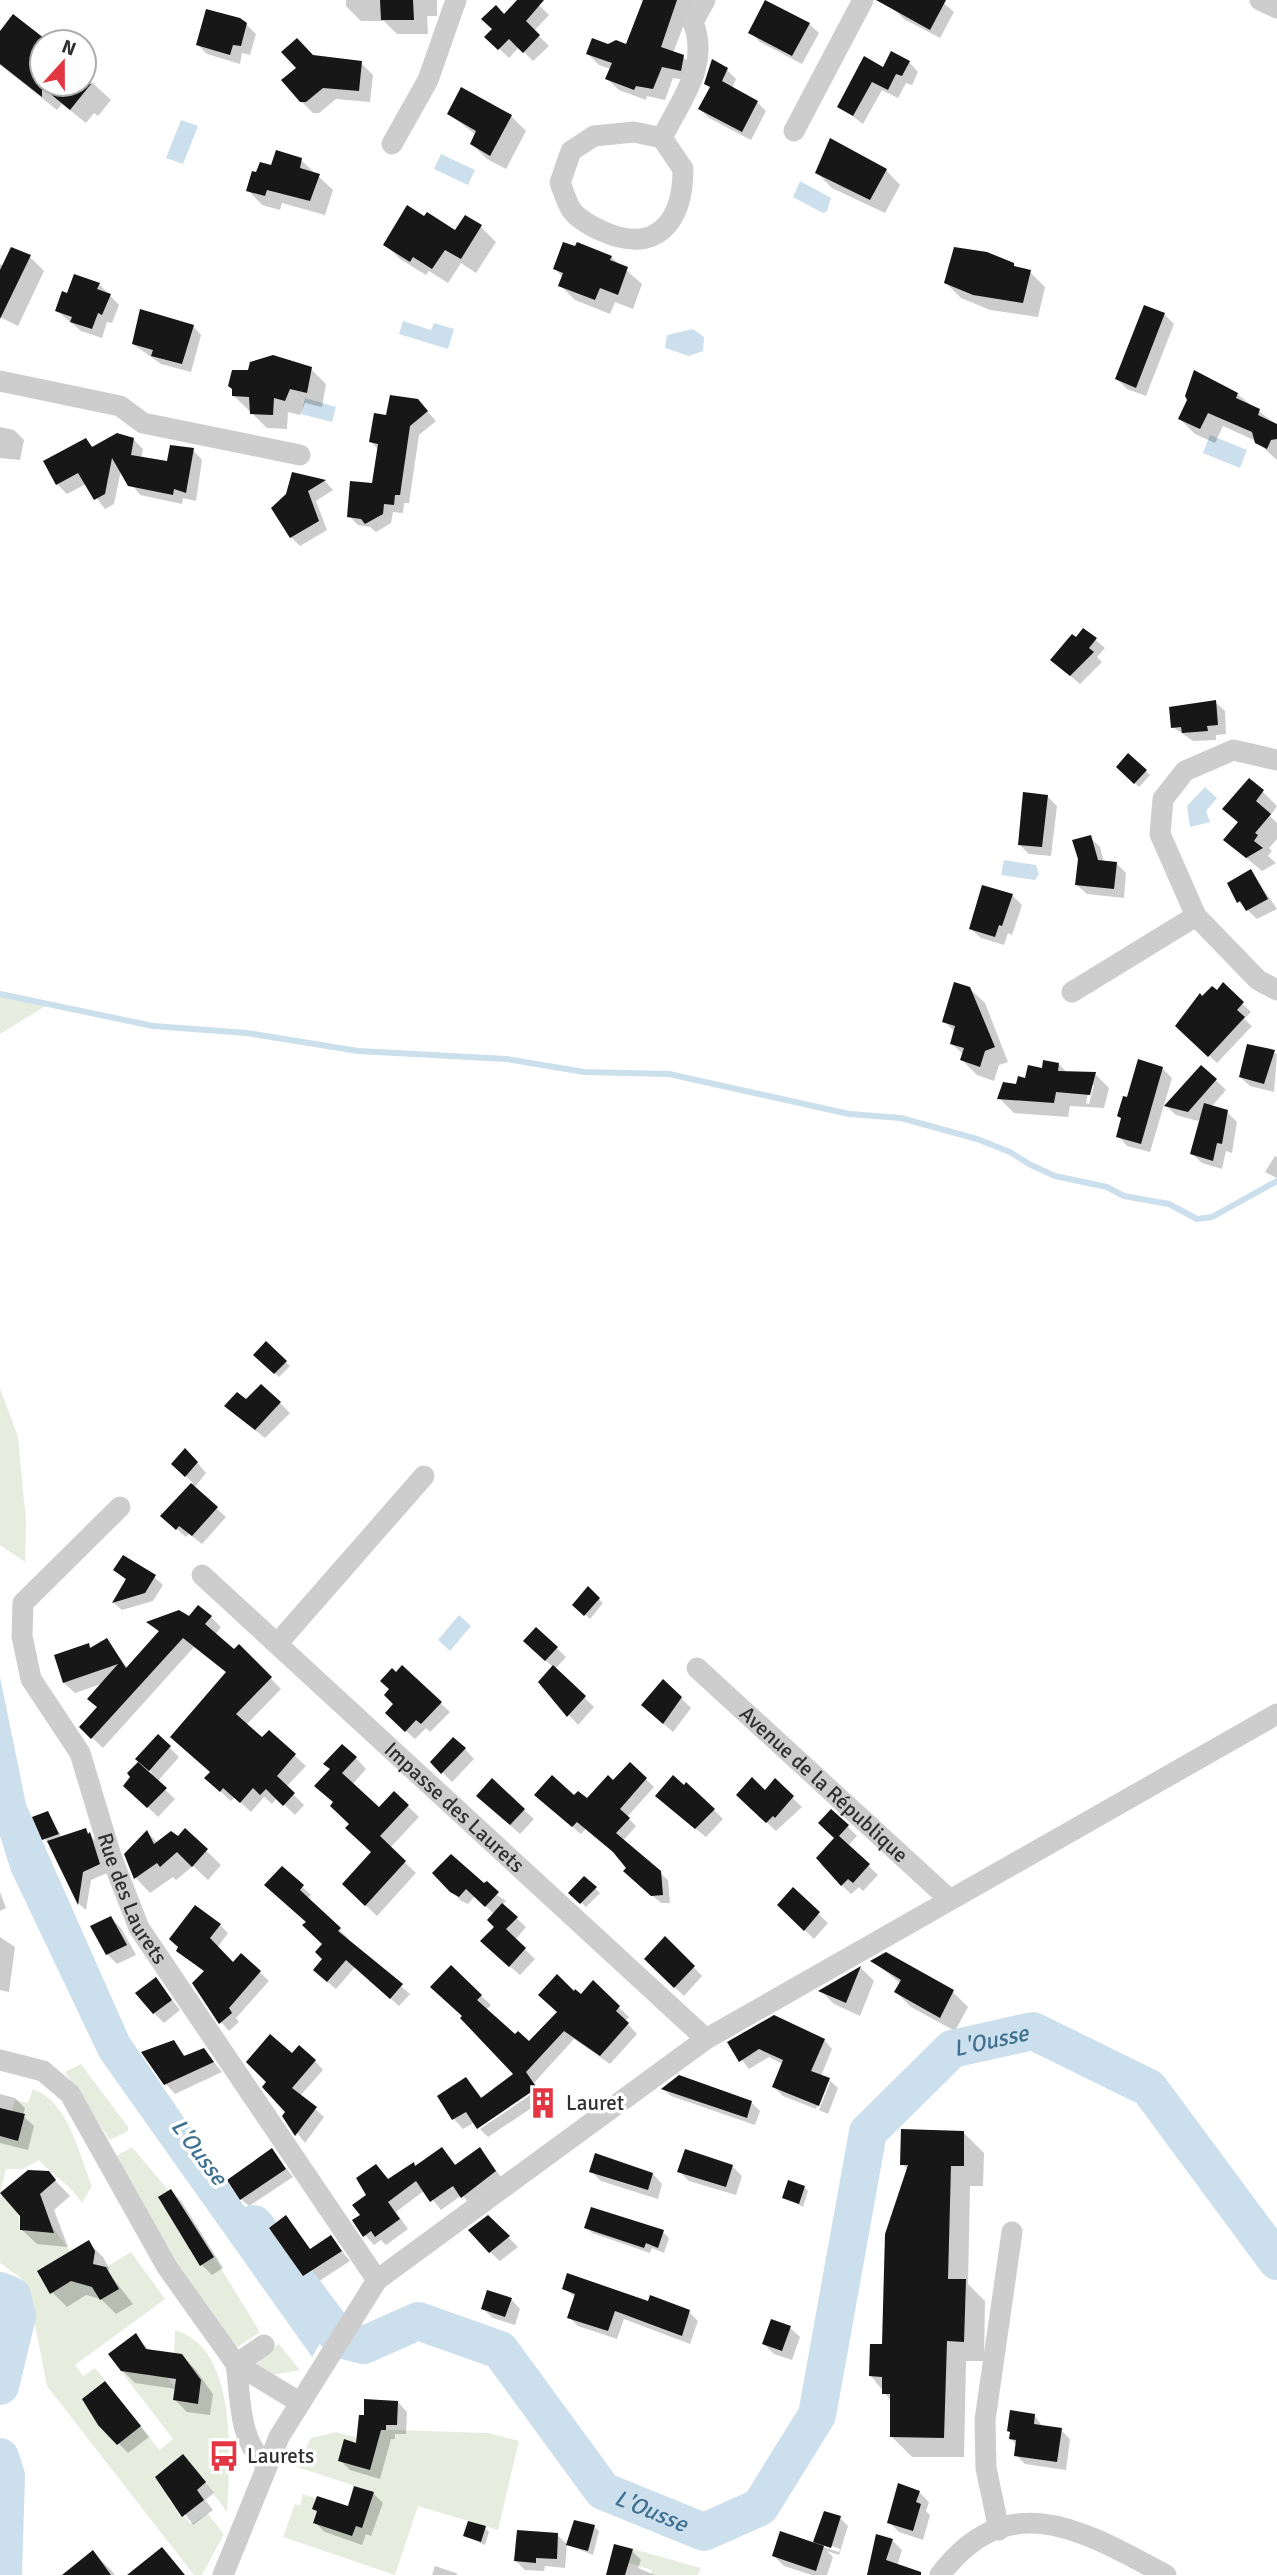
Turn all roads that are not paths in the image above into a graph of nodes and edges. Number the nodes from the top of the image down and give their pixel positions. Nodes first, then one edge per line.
1 (456, 0) edge
2 (705, 0) edge
3 (863, 0) edge
4 (1260, 0) edge
5 (1277, 8) edge
6 (794, 131) dead end
7 (662, 138) junction
8 (392, 144) dead end
9 (0, 381) edge
10 (300, 455) dead end
11 (1277, 760) edge
12 (1196, 916) junction
13 (1277, 990) edge
14 (1072, 992) dead end
15 (424, 1476) dead end
16 (120, 1507) dead end
17 (202, 1575) dead end
18 (277, 1644) junction
19 (696, 1668) dead end
20 (1277, 1714) edge
21 (949, 1899) junction
22 (706, 2039) junction
23 (0, 2060) edge
24 (1012, 2232) dead end
25 (377, 2280) junction
26 (264, 2345) dead end
27 (236, 2364) junction
28 (299, 2402) junction
29 (267, 2465) junction
30 (999, 2530) junction
31 (223, 2575) edge
32 (940, 2575) edge
33 (1166, 2575) edge

1 - 8 street
2 - 7 street
3 - 6 street
4 - 5 street
7 - 7 street
9 - 10 street
11 - 12 street
12 - 13 street
12 - 14 street
15 - 18 street
16 - 25 street, Rue des Laurets
17 - 18 street, Impasse des Laurets
18 - 22 street, Impasse des Laurets
19 - 21 street, Avenue de la République
20 - 21 street
21 - 22 street
22 - 25 street
23 - 27 street
24 - 30 street
25 - 28 street
26 - 27 street
27 - 28 street
27 - 29 street
28 - 29 street
29 - 31 street
30 - 32 street
30 - 33 street

